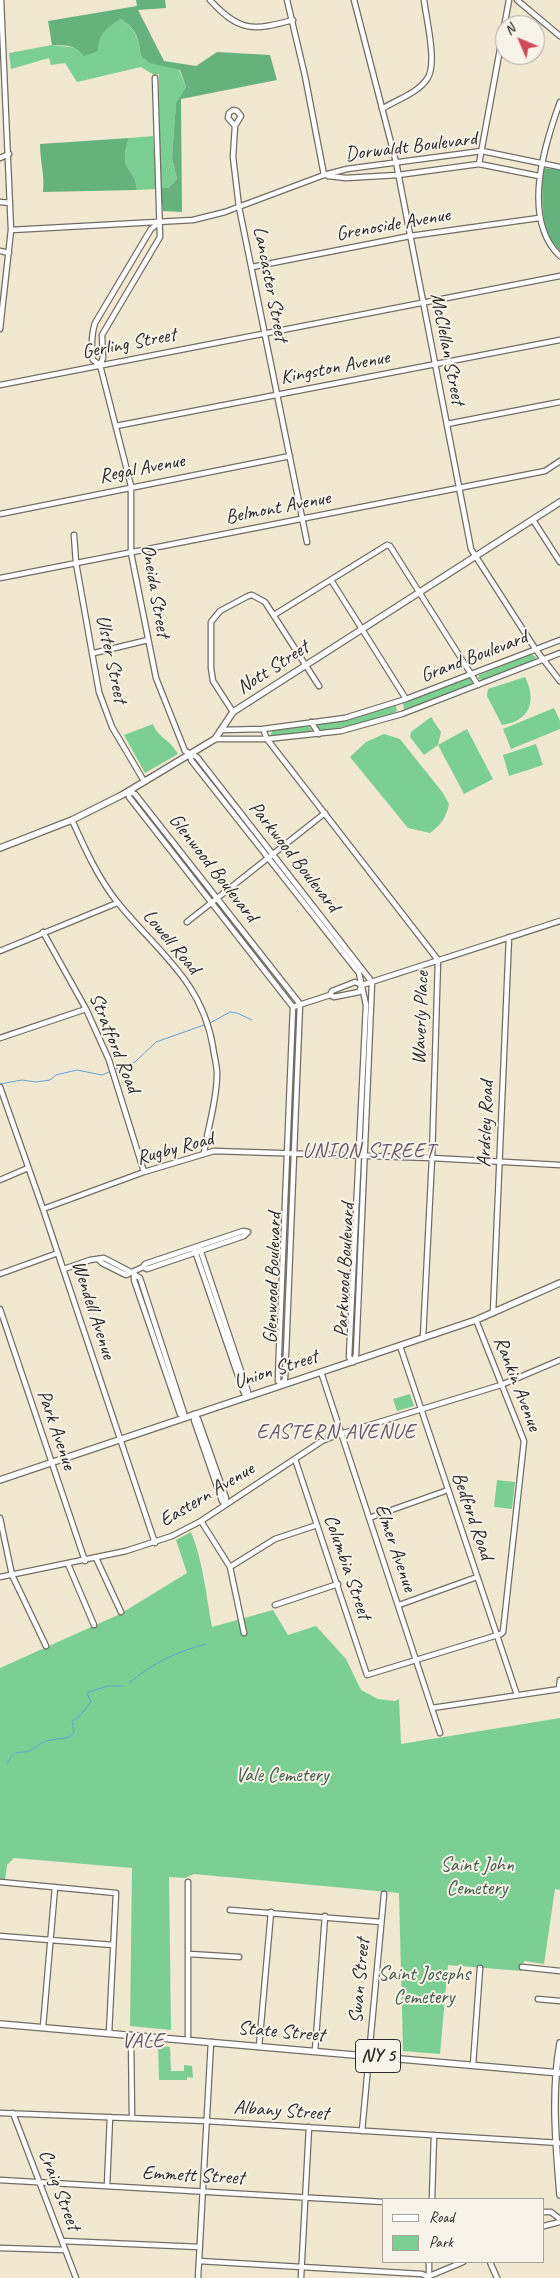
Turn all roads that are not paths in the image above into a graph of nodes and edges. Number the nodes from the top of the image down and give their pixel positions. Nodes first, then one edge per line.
1 (1, 0) edge
2 (210, 0) edge
3 (287, 0) edge
4 (354, 0) edge
5 (424, 0) edge
6 (509, 0) edge
7 (517, 0) edge
8 (293, 20) junction
9 (560, 36) edge
10 (2, 50) edge
11 (155, 78) dead end
12 (7, 102) junction
13 (560, 102) edge
14 (0, 104) edge
15 (382, 108) junction
16 (235, 126) dead end
17 (482, 151) junction
18 (9, 154) junction
19 (0, 158) edge
20 (396, 162) junction
21 (479, 164) junction
22 (541, 164) junction
23 (560, 167) edge
24 (324, 175) junction
25 (398, 175) junction
26 (539, 176) junction
27 (0, 202) edge
28 (10, 203) junction
29 (239, 207) junction
30 (540, 218) junction
31 (160, 223) junction
32 (11, 230) junction
33 (410, 236) junction
34 (0, 252) edge
35 (9, 253) junction
36 (560, 256) edge
37 (252, 267) junction
38 (560, 276) edge
39 (2, 300) edge
40 (422, 302) junction
41 (0, 329) edge
42 (264, 333) junction
43 (560, 340) edge
44 (434, 364) junction
45 (100, 365) junction
46 (0, 385) edge
47 (278, 395) junction
48 (560, 402) edge
49 (447, 424) junction
50 (116, 426) junction
51 (290, 456) junction
52 (560, 460) edge
53 (131, 486) junction
54 (458, 488) junction
55 (560, 502) edge
56 (0, 514) edge
57 (301, 519) junction
58 (533, 520) junction
59 (74, 535) dead end
60 (307, 542) dead end
61 (131, 553) junction
62 (476, 557) junction
63 (560, 562) edge
64 (76, 563) junction
65 (0, 578) edge
66 (331, 580) junction
67 (420, 593) junction
68 (274, 615) junction
69 (363, 629) junction
70 (148, 640) junction
71 (560, 640) edge
72 (536, 650) junction
73 (94, 653) junction
74 (560, 653) edge
75 (543, 660) junction
76 (306, 666) junction
77 (472, 674) junction
78 (560, 681) edge
79 (478, 685) junction
80 (319, 686) dead end
81 (406, 699) junction
82 (398, 702) junction
83 (233, 712) junction
84 (402, 714) junction
85 (311, 722) junction
86 (264, 729) junction
87 (221, 730) junction
88 (234, 730) junction
89 (319, 734) junction
90 (214, 739) junction
91 (267, 739) junction
92 (236, 740) junction
93 (190, 754) junction
94 (144, 781) junction
95 (128, 791) junction
96 (325, 814) junction
97 (72, 820) junction
98 (0, 848) edge
99 (273, 854) junction
100 (268, 858) junction
101 (215, 900) junction
102 (117, 903) junction
103 (560, 921) edge
104 (187, 922) dead end
105 (43, 932) junction
106 (509, 937) junction
107 (0, 951) edge
108 (438, 960) junction
109 (372, 982) junction
110 (362, 985) junction
111 (330, 995) junction
112 (300, 1004) junction
113 (293, 1007) junction
114 (86, 1009) junction
115 (0, 1038) edge
116 (0, 1086) edge
117 (204, 1153) junction
118 (286, 1153) junction
119 (293, 1153) junction
120 (362, 1156) junction
121 (432, 1158) junction
122 (499, 1163) junction
123 (560, 1165) edge
124 (28, 1168) junction
125 (144, 1172) junction
126 (0, 1180) edge
127 (44, 1208) junction
128 (197, 1249) junction
129 (58, 1252) junction
130 (64, 1269) junction
131 (133, 1272) junction
132 (0, 1274) edge
133 (560, 1283) edge
134 (0, 1309) edge
135 (493, 1313) junction
136 (476, 1320) junction
137 (423, 1338) junction
138 (400, 1346) junction
139 (560, 1360) edge
140 (352, 1362) junction
141 (321, 1372) junction
142 (282, 1384) junction
143 (501, 1385) junction
144 (248, 1396) junction
145 (421, 1410) junction
146 (194, 1414) junction
147 (184, 1418) junction
148 (340, 1434) junction
149 (120, 1439) junction
150 (295, 1458) junction
151 (52, 1463) junction
152 (0, 1480) edge
153 (448, 1490) junction
154 (225, 1504) junction
155 (0, 1518) edge
156 (369, 1518) junction
157 (201, 1520) junction
158 (317, 1525) junction
159 (155, 1543) junction
160 (96, 1558) junction
161 (85, 1561) junction
162 (68, 1564) junction
163 (230, 1567) junction
164 (12, 1575) junction
165 (0, 1577) edge
166 (477, 1577) junction
167 (338, 1584) junction
168 (274, 1605) dead end
169 (399, 1605) junction
170 (120, 1612) dead end
171 (94, 1625) dead end
172 (244, 1633) dead end
173 (497, 1635) junction
174 (46, 1646) dead end
175 (416, 1659) junction
176 (560, 1680) edge
177 (560, 1689) edge
178 (517, 1695) junction
179 (432, 1708) junction
180 (440, 1733) dead end
181 (0, 1882) edge
182 (188, 1882) dead end
183 (54, 1887) junction
184 (384, 1894) dead end
185 (230, 1910) dead end
186 (271, 1912) junction
187 (325, 1916) junction
188 (381, 1922) junction
189 (0, 1936) edge
190 (50, 1940) junction
191 (114, 1945) junction
192 (189, 1954) junction
193 (239, 1957) dead end
194 (522, 1967) dead end
195 (480, 1968) dead end
196 (560, 1971) edge
197 (538, 1999) dead end
198 (560, 2001) edge
199 (0, 2024) edge
200 (43, 2027) junction
201 (109, 2034) junction
202 (130, 2035) junction
203 (188, 2040) junction
204 (211, 2042) junction
205 (560, 2043) edge
206 (259, 2047) junction
207 (315, 2051) junction
208 (368, 2056) junction
209 (473, 2065) junction
210 (557, 2073) edge
211 (0, 2113) edge
212 (13, 2113) junction
213 (110, 2116) junction
214 (132, 2118) junction
215 (206, 2120) junction
216 (309, 2127) junction
217 (362, 2131) junction
218 (434, 2135) junction
219 (558, 2143) edge
220 (0, 2180) edge
221 (39, 2182) junction
222 (107, 2186) junction
223 (560, 2187) edge
224 (203, 2192) junction
225 (560, 2195) edge
226 (306, 2197) junction
227 (432, 2198) edge
228 (382, 2202) edge
229 (545, 2212) edge
230 (560, 2220) edge
231 (545, 2226) edge
232 (62, 2241) junction
233 (200, 2247) junction
234 (0, 2248) edge
235 (65, 2250) junction
236 (199, 2261) junction
237 (429, 2263) edge
238 (460, 2263) edge
239 (490, 2263) edge
240 (302, 2268) junction
241 (427, 2277) edge
242 (76, 2278) edge
243 (198, 2278) edge
244 (301, 2278) edge
245 (498, 2278) edge

1 - 10 street
2 - 8 street
3 - 8 street
4 - 15 street, McClellan Street
5 - 15 street
6 - 17 street
7 - 9 street
8 - 24 street
10 - 12 street
11 - 31 street
12 - 14 street
12 - 18 street
13 - 22 street
15 - 20 street, McClellan Street
16 - 29 street, Lancaster Street
17 - 20 street, Dorwaldt Boulevard
17 - 21 street
17 - 22 street, Dorwaldt Boulevard
18 - 19 street
18 - 28 street
20 - 24 street, Dorwaldt Boulevard
20 - 25 street, McClellan Street
21 - 25 street, Dorwaldt Boulevard
21 - 26 street, Dorwaldt Boulevard
22 - 23 street, Dorwaldt Boulevard
22 - 26 street
24 - 25 street, Dorwaldt Boulevard
24 - 29 street, Dorwaldt Boulevard
25 - 33 street, McClellan Street
26 - 30 street
27 - 28 street
28 - 32 street
29 - 31 street, Dorwaldt Boulevard
29 - 37 street, Lancaster Street
30 - 33 street, Grenoside Avenue
30 - 36 street
31 - 32 street, Dorwaldt Boulevard
31 - 45 street
31 - 45 street
32 - 35 street
33 - 37 street, Grenoside Avenue
33 - 40 street, McClellan Street
34 - 35 street
35 - 39 street
37 - 42 street, Lancaster Street
38 - 40 street, Gerling Street
39 - 41 street
40 - 42 street, Gerling Street
40 - 44 street, McClellan Street
42 - 45 street, Gerling Street
42 - 47 street, Lancaster Street
43 - 44 street, Kingston Avenue
44 - 47 street, Kingston Avenue
44 - 49 street, McClellan Street
45 - 46 street, Gerling Street
45 - 50 street, Oneida Street
47 - 50 street, Kingston Avenue
47 - 51 street, Lancaster Street
48 - 49 street
49 - 54 street, McClellan Street
50 - 53 street, Oneida Street
51 - 53 street, Regal Avenue
51 - 57 street, Lancaster Street
52 - 54 street, Belmont Avenue
53 - 56 street, Regal Avenue
53 - 61 street, Oneida Street
54 - 57 street, Belmont Avenue
54 - 62 street, McClellan Street
55 - 58 main road, Nott Street
57 - 60 street, Lancaster Street
57 - 61 street, Belmont Avenue
58 - 62 main road, Nott Street
58 - 63 street
59 - 64 street, Ulster Street
61 - 64 street, Belmont Avenue
61 - 70 street, Oneida Street
62 - 67 main road, Nott Street
62 - 72 street, McClellan Street
64 - 65 street, Belmont Avenue
64 - 73 street, Ulster Street
66 - 67 street
66 - 68 street
66 - 69 street
67 - 69 main road, Nott Street
67 - 77 street
68 - 76 street
68 - 83 street
69 - 76 main road, Nott Street
69 - 81 street
70 - 73 street
70 - 93 street, Oneida Street
71 - 72 street, Grand Boulevard
72 - 75 street, McClellan Street
72 - 77 street, Grand Boulevard
73 - 94 street, Ulster Street
74 - 75 street, Grand Boulevard
75 - 78 street, McClellan Street
75 - 79 street, Grand Boulevard
76 - 80 street
76 - 83 main road, Nott Street
77 - 79 street
77 - 81 street, Grand Boulevard
79 - 84 street, Grand Boulevard
81 - 82 street, Grand Boulevard
82 - 84 street
82 - 85 street, Grand Boulevard
83 - 87 main road, Nott Street
84 - 89 street, Grand Boulevard
85 - 86 street, Grand Boulevard
85 - 89 street
86 - 88 street, Grand Boulevard
86 - 91 street, Waverly Place
87 - 88 street, Grand Boulevard
87 - 90 main road, Nott Street
88 - 92 street
89 - 91 street, Grand Boulevard
90 - 92 street, Grand Boulevard
90 - 93 main road, Nott Street
91 - 92 street, Grand Boulevard
91 - 96 street, Waverly Place
93 - 94 main road, Nott Street
93 - 99 street, Parkwood Boulevard
93 - 100 street, Parkwood Boulevard
94 - 95 main road, Nott Street
95 - 97 main road, Nott Street
95 - 101 street, Glenwood Boulevard
96 - 99 street
96 - 108 street, Waverly Place
97 - 98 main road, Nott Street
97 - 102 street, Lowell Road
99 - 100 street
99 - 109 street, Parkwood Boulevard
100 - 101 street
100 - 110 street, Parkwood Boulevard
101 - 104 street
101 - 112 street, Glenwood Boulevard
101 - 113 street, Glenwood Boulevard
102 - 105 street
102 - 117 street, Lowell Road
103 - 106 street
105 - 107 street
105 - 114 street, Stratford Road
106 - 108 street
106 - 122 street, Ardsley Road
108 - 109 street
108 - 121 street, Waverly Place
109 - 110 street
109 - 120 street, Parkwood Boulevard
110 - 111 street
110 - 111 street
110 - 120 street, Parkwood Boulevard
111 - 112 street
112 - 113 street
112 - 119 street, Glenwood Boulevard
113 - 118 street, Glenwood Boulevard
114 - 115 street
114 - 125 street, Stratford Road
116 - 124 street, Wendell Avenue
117 - 118 street, Rugby Road
117 - 125 street, Rugby Road
118 - 119 street, Rugby Road
118 - 142 street, Glenwood Boulevard
119 - 120 street, Rugby Road
119 - 142 street, Glenwood Boulevard
120 - 121 street, Rugby Road
120 - 140 street, Parkwood Boulevard
121 - 122 street, Rugby Road
121 - 137 street, Waverly Place
122 - 123 street, Rugby Road
122 - 135 street, Ardsley Road
124 - 126 street
124 - 127 street, Wendell Avenue
125 - 127 street, Rugby Road
127 - 129 street, Wendell Avenue
128 - 128 street
128 - 131 street
128 - 144 street
129 - 130 street, Wendell Avenue
129 - 132 street
130 - 131 street
130 - 149 street, Wendell Avenue
131 - 147 street
133 - 135 main road, Union Street
134 - 151 street, Park Avenue
135 - 136 main road, Union Street
136 - 137 main road, Union Street
136 - 143 street, Rankin Avenue
137 - 138 main road, Union Street
138 - 140 main road, Union Street
138 - 145 street, Bedford Road
139 - 143 street, Eastern Avenue
140 - 141 main road, Union Street
141 - 142 main road, Union Street
141 - 148 street, Elmer Avenue
142 - 144 main road, Union Street
143 - 145 street, Eastern Avenue
143 - 173 street, Rankin Avenue
144 - 146 main road, Union Street
145 - 148 street, Eastern Avenue
145 - 153 street, Bedford Road
146 - 147 main road, Union Street
146 - 154 street
147 - 149 main road, Union Street
148 - 150 street, Eastern Avenue
148 - 156 street, Elmer Avenue
149 - 151 main road, Union Street
149 - 159 street, Wendell Avenue
150 - 154 street, Eastern Avenue
150 - 158 street, Columbia Street
151 - 152 main road, Union Street
151 - 161 street, Park Avenue
153 - 156 street
153 - 166 street, Bedford Road
154 - 157 street, Eastern Avenue
155 - 164 street
156 - 169 street, Elmer Avenue
157 - 159 street, Eastern Avenue
157 - 163 street
158 - 163 street
158 - 167 street, Columbia Street
159 - 160 street, Eastern Avenue
160 - 161 street, Eastern Avenue
160 - 170 street
161 - 162 street, Eastern Avenue
162 - 164 street, Eastern Avenue
162 - 171 street
163 - 172 street
164 - 165 street, Eastern Avenue
164 - 174 street
166 - 169 street
166 - 173 street, Bedford Road
167 - 168 street
167 - 175 street, Columbia Street
169 - 175 street, Elmer Avenue
173 - 175 street
173 - 178 street, Bedford Road
175 - 179 street, Elmer Avenue
176 - 177 street
177 - 178 street
178 - 179 street
179 - 180 street, Elmer Avenue
181 - 183 street
182 - 192 street
183 - 190 street
183 - 191 street
184 - 188 street, Swan Street
185 - 186 street
186 - 187 street
186 - 206 street
187 - 188 street
187 - 207 street
188 - 208 street, Swan Street
189 - 190 street
190 - 191 street
190 - 200 street
191 - 201 street
192 - 193 street
192 - 203 street
194 - 196 street
195 - 209 street
197 - 198 street
199 - 200 main road, State Street / NY 5
200 - 201 main road, State Street / NY 5
201 - 202 main road, State Street / NY 5
202 - 203 main road, State Street / NY 5
202 - 214 street
203 - 204 main road, State Street / NY 5
204 - 206 main road, State Street / NY 5
204 - 215 street
205 - 210 main road
206 - 207 main road, State Street / NY 5
207 - 208 main road, State Street / NY 5
208 - 209 main road, State Street / NY 5
208 - 217 street, Swan Street
209 - 210 main road, State Street / NY 5
210 - 219 main road
211 - 212 street, Albany Street
212 - 213 street, Albany Street
212 - 221 street, Craig Street
213 - 214 street, Albany Street
213 - 222 street
214 - 215 street, Albany Street
215 - 216 street, Albany Street
215 - 224 street
216 - 217 street, Albany Street
216 - 226 street
217 - 218 street, Albany Street
218 - 219 street, Albany Street
218 - 227 street
219 - 223 main road
220 - 221 street, Emmett Street
221 - 222 street, Emmett Street
221 - 232 street, Craig Street
222 - 224 street, Emmett Street
223 - 225 main road
224 - 226 street, Emmett Street
224 - 233 street
226 - 228 street, Emmett Street
226 - 240 street
229 - 230 street
230 - 231 street
232 - 233 street
232 - 235 street, Craig Street
233 - 236 street
234 - 235 street
235 - 242 street, Craig Street
236 - 240 street
236 - 243 street
237 - 241 street
238 - 241 street
239 - 245 street
240 - 241 street
240 - 244 street

